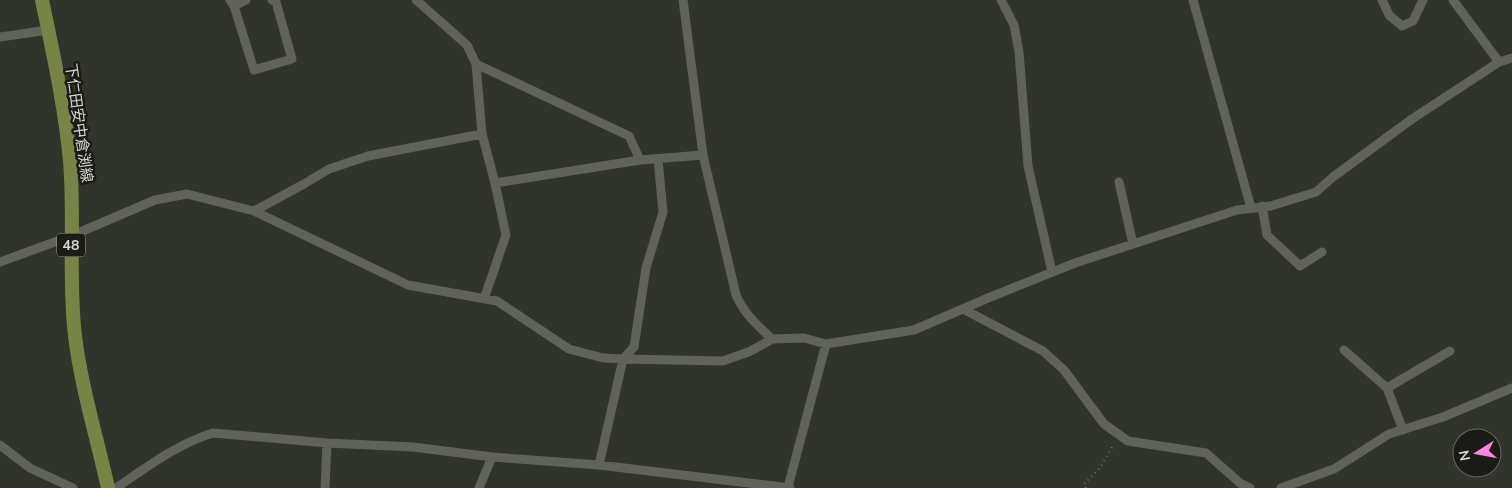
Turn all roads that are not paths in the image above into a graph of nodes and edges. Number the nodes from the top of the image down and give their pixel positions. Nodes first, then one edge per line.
1 (42, 0) edge
2 (246, 0) edge
3 (272, 0) edge
4 (416, 0) edge
5 (683, 0) edge
6 (1001, 0) edge
7 (1194, 0) edge
8 (1382, 0) edge
9 (1424, 0) edge
10 (1453, 0) edge
11 (232, 3) edge
12 (48, 30) junction
13 (0, 37) edge
14 (1512, 58) edge
15 (1499, 62) junction
16 (476, 64) junction
17 (482, 134) junction
18 (703, 155) junction
19 (658, 159) junction
20 (640, 160) junction
21 (1119, 182) dead end
22 (495, 183) junction
23 (1262, 206) junction
24 (1251, 208) junction
25 (254, 211) junction
26 (71, 236) junction
27 (1133, 244) junction
28 (1322, 252) dead end
29 (0, 262) edge
30 (1052, 272) junction
31 (484, 299) junction
32 (963, 309) junction
33 (772, 339) junction
34 (826, 344) junction
35 (1344, 350) dead end
36 (1450, 351) dead end
37 (623, 360) junction
38 (1387, 388) junction
39 (1512, 388) edge
40 (1403, 430) junction
41 (327, 443) junction
42 (0, 445) edge
43 (492, 457) junction
44 (599, 465) junction
45 (73, 488) edge
46 (108, 488) edge
47 (116, 488) edge
48 (325, 488) edge
49 (479, 488) edge
50 (789, 488) edge
51 (1250, 488) edge
52 (1281, 488) edge

1 - 12 main road, 下仁田安中倉渕線 / 48
2 - 11 street
3 - 11 street
4 - 16 street
5 - 18 street
6 - 30 street
7 - 24 street
8 - 9 street
10 - 15 street
12 - 13 street
12 - 26 main road, 下仁田安中倉渕線 / 48
14 - 15 street
15 - 23 street
16 - 17 street
16 - 20 street
17 - 22 street
17 - 25 street
18 - 19 street
18 - 33 street
19 - 20 street
19 - 37 street
20 - 22 street
21 - 27 street
22 - 31 street
23 - 24 street
23 - 28 street
24 - 27 street
25 - 26 street
25 - 31 street
26 - 29 street
26 - 46 main road, 下仁田安中倉渕線 / 48
27 - 30 street
30 - 32 street
31 - 37 street
32 - 34 street
32 - 51 street
33 - 34 street
33 - 37 street
34 - 50 street
35 - 38 street
36 - 38 street
37 - 44 street
38 - 40 street
39 - 40 street
40 - 52 street
41 - 43 street
41 - 47 street
41 - 48 street
42 - 45 street
43 - 44 street
43 - 49 street
44 - 50 street

